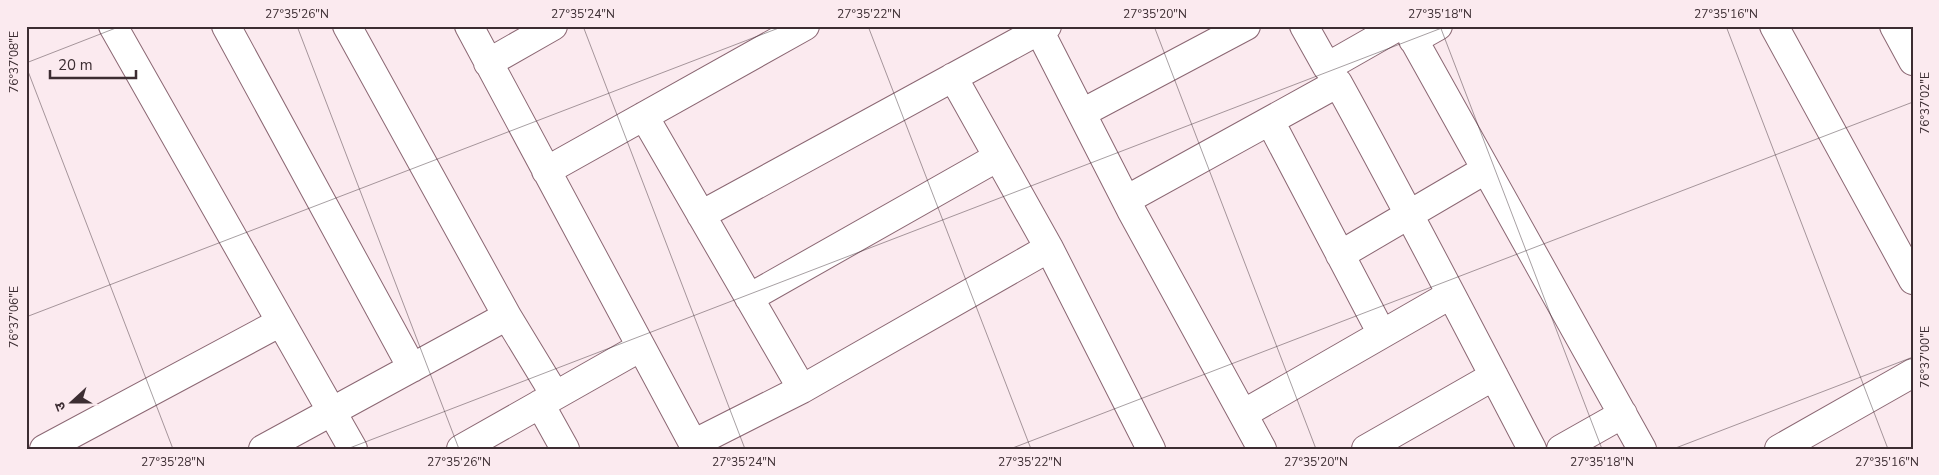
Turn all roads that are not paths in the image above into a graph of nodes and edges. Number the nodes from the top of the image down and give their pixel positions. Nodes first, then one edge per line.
1 (114, 26) edge
2 (226, 26) edge
3 (347, 26) edge
4 (468, 26) edge
5 (553, 26) edge
6 (805, 26) edge
7 (1246, 26) edge
8 (1304, 26) edge
9 (1438, 26) edge
10 (1774, 26) edge
11 (1894, 26) edge
12 (1043, 28) edge
13 (1406, 31) edge
14 (1913, 61) edge
15 (488, 63) junction
16 (953, 77) junction
17 (1082, 113) junction
18 (644, 116) junction
19 (1270, 121) junction
20 (998, 157) junction
21 (1485, 170) junction
22 (546, 171) junction
23 (1126, 200) junction
24 (701, 214) junction
25 (1410, 214) junction
26 (1049, 248) junction
27 (1906, 254) edge
28 (1340, 255) junction
29 (1913, 280) edge
30 (1450, 295) junction
31 (749, 298) junction
32 (507, 316) junction
33 (280, 322) junction
34 (1382, 334) junction
35 (641, 347) junction
36 (412, 368) junction
37 (1913, 373) edge
38 (1494, 376) junction
39 (802, 390) junction
40 (547, 400) junction
41 (331, 411) junction
42 (1243, 414) junction
43 (1622, 414) junction
44 (694, 446) edge
45 (44, 449) edge
46 (263, 449) edge
47 (353, 449) edge
48 (461, 449) edge
49 (564, 449) edge
50 (1151, 449) edge
51 (1262, 449) edge
52 (1366, 449) edge
53 (1532, 449) edge
54 (1561, 449) edge
55 (1642, 449) edge
56 (1779, 449) edge

1 - 33 street
2 - 36 street
3 - 32 street
4 - 15 street
5 - 15 street
6 - 18 street
7 - 17 street
8 - 13 street
9 - 13 street
10 - 27 street
11 - 14 street
12 - 16 street
12 - 17 street
13 - 21 street
15 - 22 street
16 - 20 street
16 - 24 street
17 - 23 street
18 - 22 street
18 - 24 street
19 - 23 street
19 - 25 street
19 - 28 street
20 - 26 street
20 - 31 street
21 - 25 street
21 - 43 street
22 - 35 street
23 - 42 street
24 - 31 street
25 - 28 street
25 - 30 street
26 - 39 street
26 - 50 street
27 - 29 street
28 - 34 street
30 - 34 street
30 - 38 street
31 - 39 street
32 - 36 street
32 - 40 street
33 - 41 street
33 - 45 street
34 - 42 street
35 - 40 street
35 - 44 street
36 - 41 street
37 - 56 street
38 - 52 street
38 - 53 street
39 - 44 street
40 - 48 street
40 - 49 street
41 - 46 street
41 - 47 street
42 - 51 street
43 - 54 street
43 - 55 street

